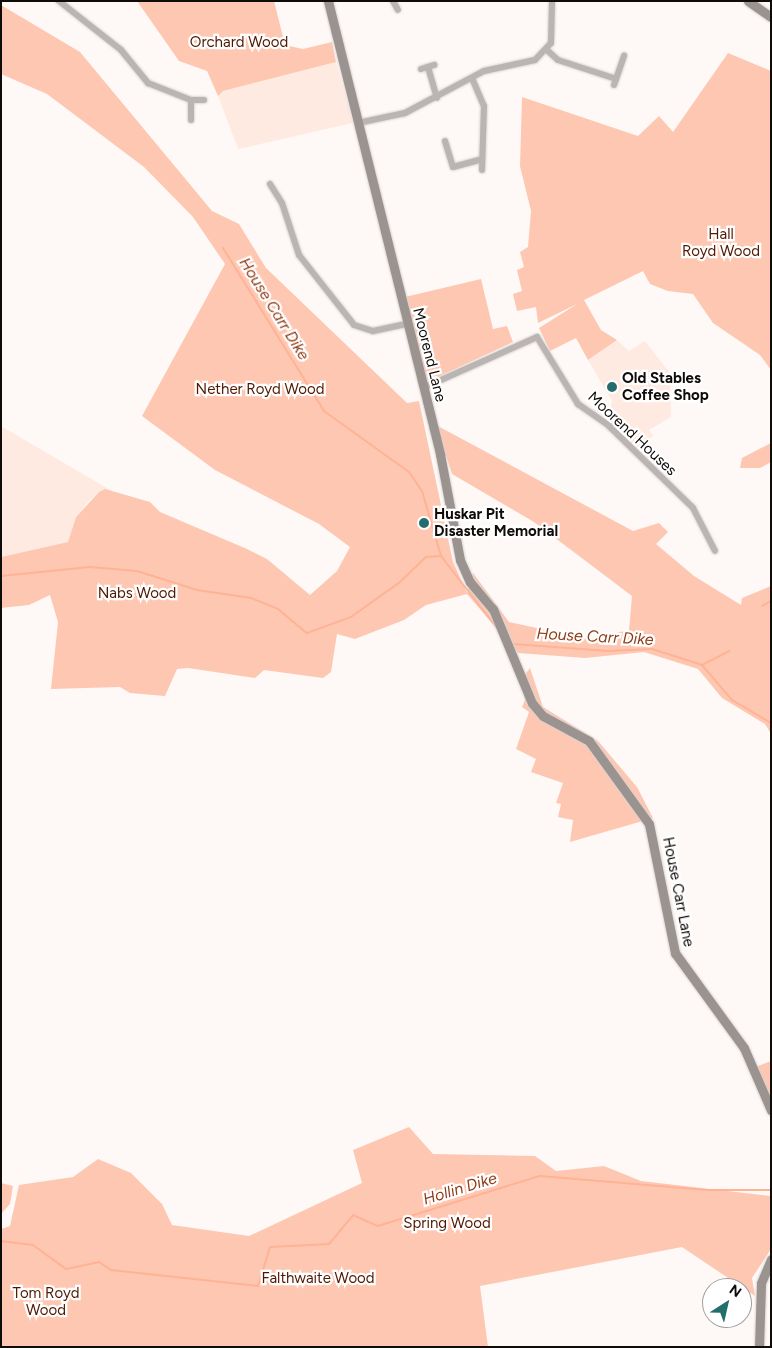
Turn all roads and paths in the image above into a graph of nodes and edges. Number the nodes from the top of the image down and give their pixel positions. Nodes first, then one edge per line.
1 (60, 1) edge
2 (328, 1) edge
3 (393, 1) edge
4 (552, 1) edge
5 (748, 1) edge
6 (398, 10) dead end
7 (771, 17) edge
8 (548, 51) junction
9 (620, 60) dead end
10 (428, 67) dead end
11 (472, 78) junction
12 (437, 98) junction
13 (191, 100) junction
14 (204, 100) dead end
15 (191, 120) dead end
16 (358, 123) junction
17 (445, 141) dead end
18 (482, 159) junction
19 (482, 170) dead end
20 (270, 184) dead end
21 (407, 324) junction
22 (423, 388) junction
23 (715, 551) dead end
24 (532, 703) joint
25 (771, 1110) edge
26 (771, 1259) edge
27 (759, 1347) edge

1 - 13 street
2 - 16 street, Moorend Lane
3 - 6 street
4 - 8 street
5 - 7 street
8 - 9 street
8 - 11 street
10 - 12 street
11 - 12 street
11 - 18 street
12 - 16 street
13 - 14 street
13 - 15 street
16 - 21 street, Moorend Lane
17 - 18 street
18 - 19 street
20 - 21 street
21 - 22 street, Moorend Lane
22 - 23 street, Moorend Houses
22 - 24 street, Moorend Lane
24 - 25 street, House Carr Lane
26 - 27 street

